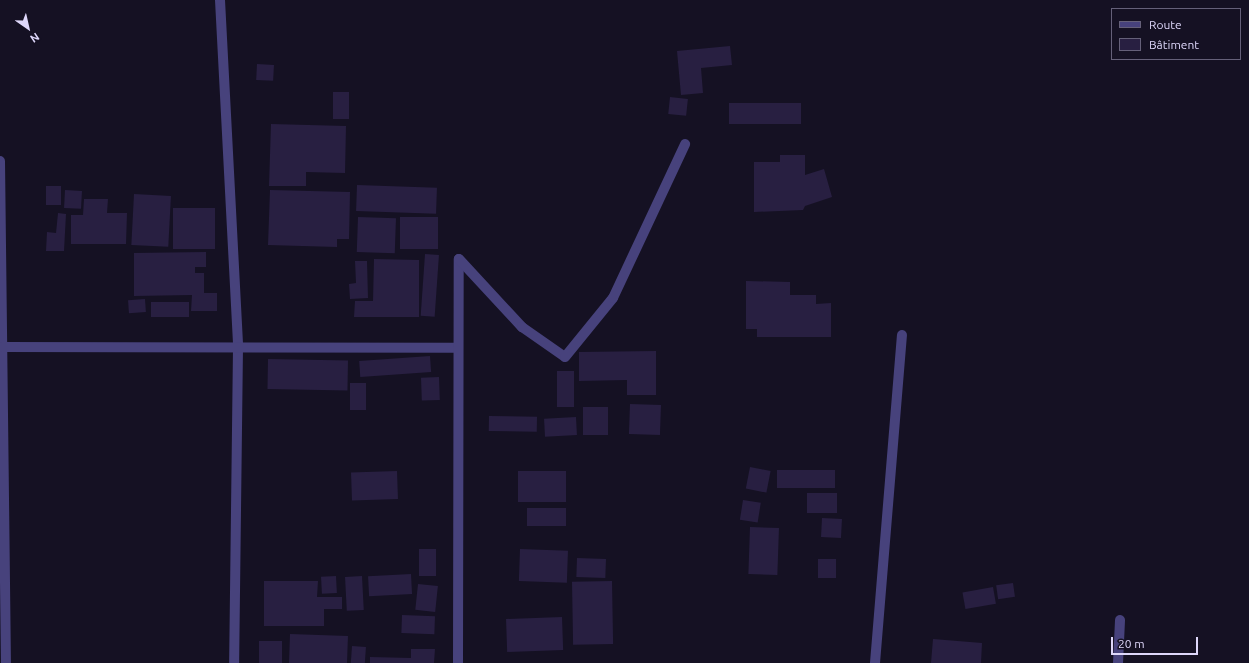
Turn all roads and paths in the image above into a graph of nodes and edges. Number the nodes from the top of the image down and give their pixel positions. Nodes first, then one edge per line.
1 (220, 0) edge
2 (685, 144) dead end
3 (0, 160) edge
4 (902, 335) dead end
5 (2, 347) junction
6 (238, 347) junction
7 (457, 348) junction
8 (1120, 620) dead end
9 (6, 663) edge
10 (234, 663) edge
11 (458, 663) edge
12 (875, 663) edge
13 (1118, 663) edge

1 - 6 street
2 - 7 street
3 - 5 street
4 - 12 street
5 - 6 street
5 - 9 street
6 - 7 street
6 - 10 street
7 - 11 street
8 - 13 street

